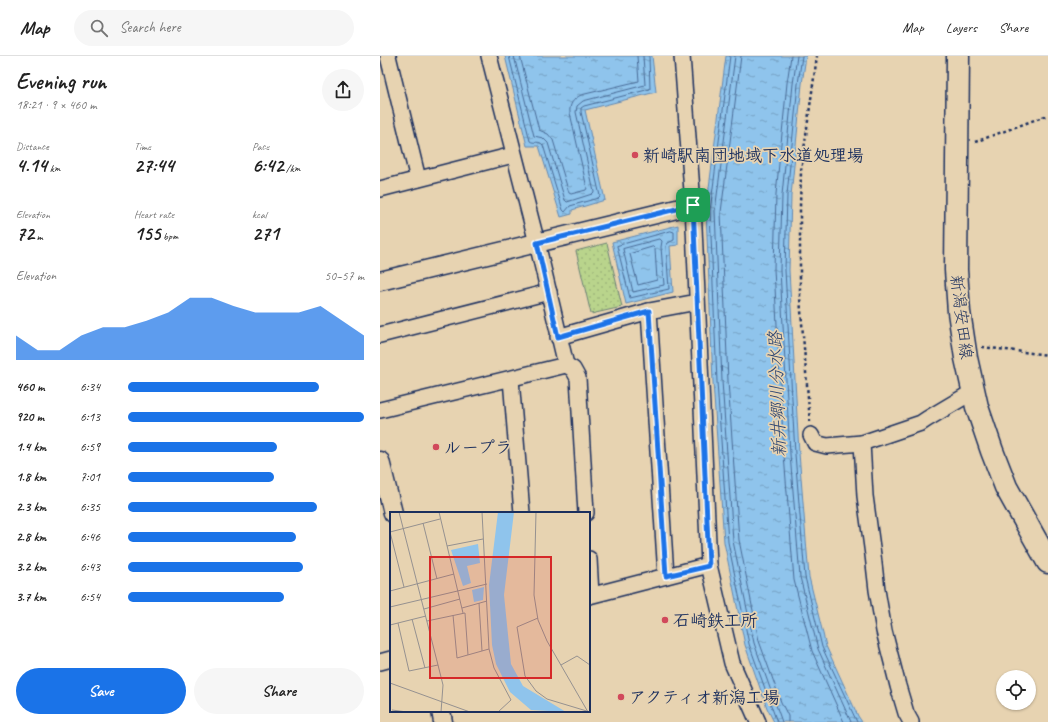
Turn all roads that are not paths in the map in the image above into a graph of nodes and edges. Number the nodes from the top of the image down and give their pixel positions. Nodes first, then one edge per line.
1 (388, 56) edge
2 (489, 56) edge
3 (682, 56) edge
4 (958, 56) edge
5 (513, 155) junction
6 (418, 179) junction
7 (380, 188) edge
8 (693, 205) junction
9 (537, 243) junction
10 (380, 281) edge
11 (549, 292) junction
12 (697, 302) junction
13 (649, 311) junction
14 (380, 335) edge
15 (558, 337) junction
16 (566, 365) junction
17 (511, 379) junction
18 (974, 391) junction
19 (380, 410) edge
20 (811, 435) road end
21 (862, 444) junction
22 (380, 462) edge
23 (393, 512) edge
24 (522, 512) edge
25 (586, 512) edge
26 (1048, 562) edge
27 (709, 566) junction
28 (666, 576) junction
29 (590, 596) edge
30 (390, 659) edge
31 (380, 662) edge
32 (441, 712) edge
33 (443, 722) edge
34 (758, 722) edge
35 (911, 722) edge

1 - 6 street
2 - 5 street
3 - 8 street
4 - 18 main road, 新潟安田線
5 - 6 street
5 - 9 street
6 - 7 street
8 - 9 street
8 - 12 street
9 - 10 street
9 - 11 street
11 - 14 street
11 - 15 street
12 - 13 street
12 - 27 street
13 - 15 street
13 - 28 street
15 - 16 street
16 - 17 street
16 - 25 street
17 - 19 street
17 - 24 street
18 - 21 street
18 - 26 main road, 新潟安田線
20 - 21 street
21 - 35 street
22 - 23 street
27 - 28 street
27 - 34 street
28 - 29 street
30 - 31 street
32 - 33 street

